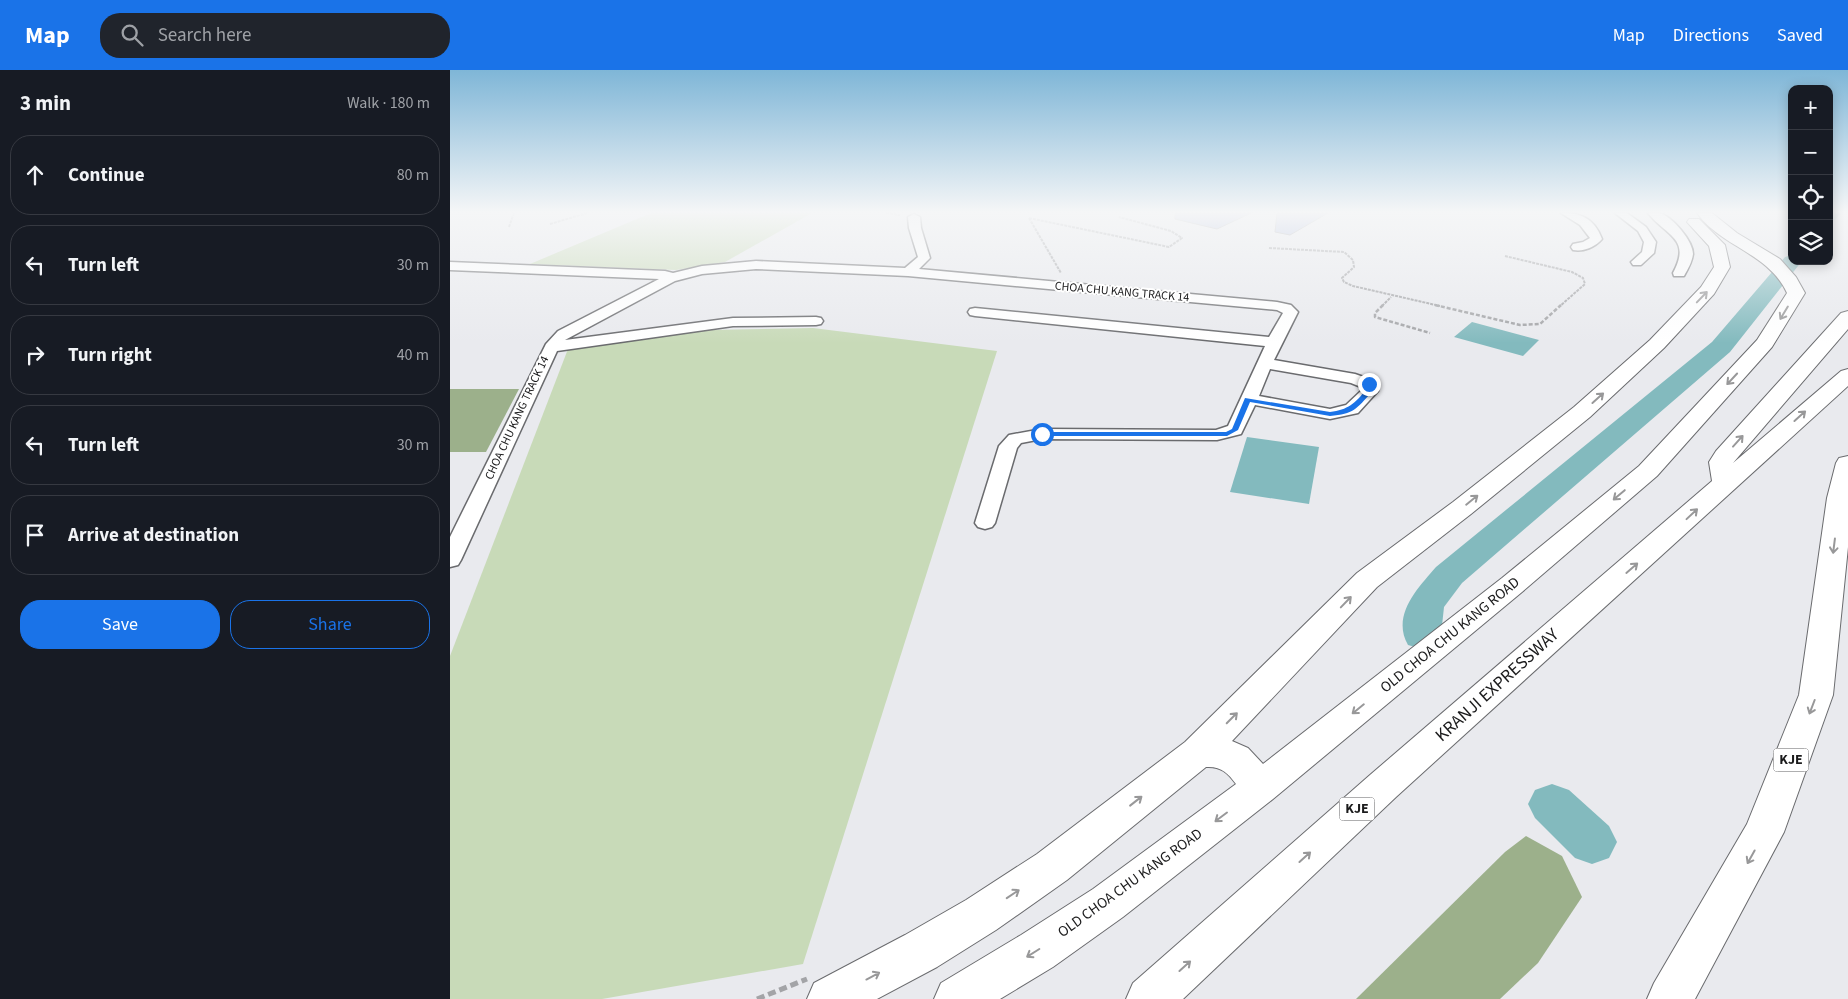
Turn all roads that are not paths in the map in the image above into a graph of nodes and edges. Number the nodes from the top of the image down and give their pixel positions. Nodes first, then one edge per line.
1 (924, 256) edge
2 (1644, 256) edge
3 (1686, 256) edge
4 (1721, 256) edge
5 (1765, 256) edge
6 (1637, 262) dead end
7 (450, 266) edge
8 (908, 272) junction
9 (1679, 273) dead end
10 (670, 278) junction
11 (975, 312) dead end
12 (1848, 317) edge
13 (816, 321) dead end
14 (1274, 342) junction
15 (551, 347) junction
16 (1265, 363) junction
17 (1848, 374) edge
18 (1248, 399) junction
19 (1848, 463) edge
20 (1725, 483) junction
21 (1844, 494) edge
22 (985, 523) dead end
23 (450, 560) edge
24 (1198, 753) junction
25 (1260, 788) junction
26 (820, 988) edge
27 (957, 999) edge
28 (1149, 999) edge
29 (1670, 999) edge

1 - 8 street
2 - 6 street
3 - 9 street
24 -> 4 main road
5 -> 25 main road, OLD CHOA CHU KANG ROAD
7 - 10 street, CHOA CHU KANG TRACK 14
8 - 10 street, CHOA CHU KANG TRACK 14
8 - 14 street, CHOA CHU KANG TRACK 14
10 - 15 street, CHOA CHU KANG TRACK 14
11 - 14 street
20 -> 12 main road
13 - 15 street
14 - 16 street
15 - 23 street, CHOA CHU KANG TRACK 14
16 - 18 street
16 - 18 street
20 -> 17 main road, KRANJI EXPRESSWAY / KJE
18 - 22 street
19 - 21 main road, KJE
28 -> 20 main road, KRANJI EXPRESSWAY / KJE
21 -> 29 main road, KJE
24 - 25 main road
26 -> 24 main road
25 -> 27 main road, OLD CHOA CHU KANG ROAD

